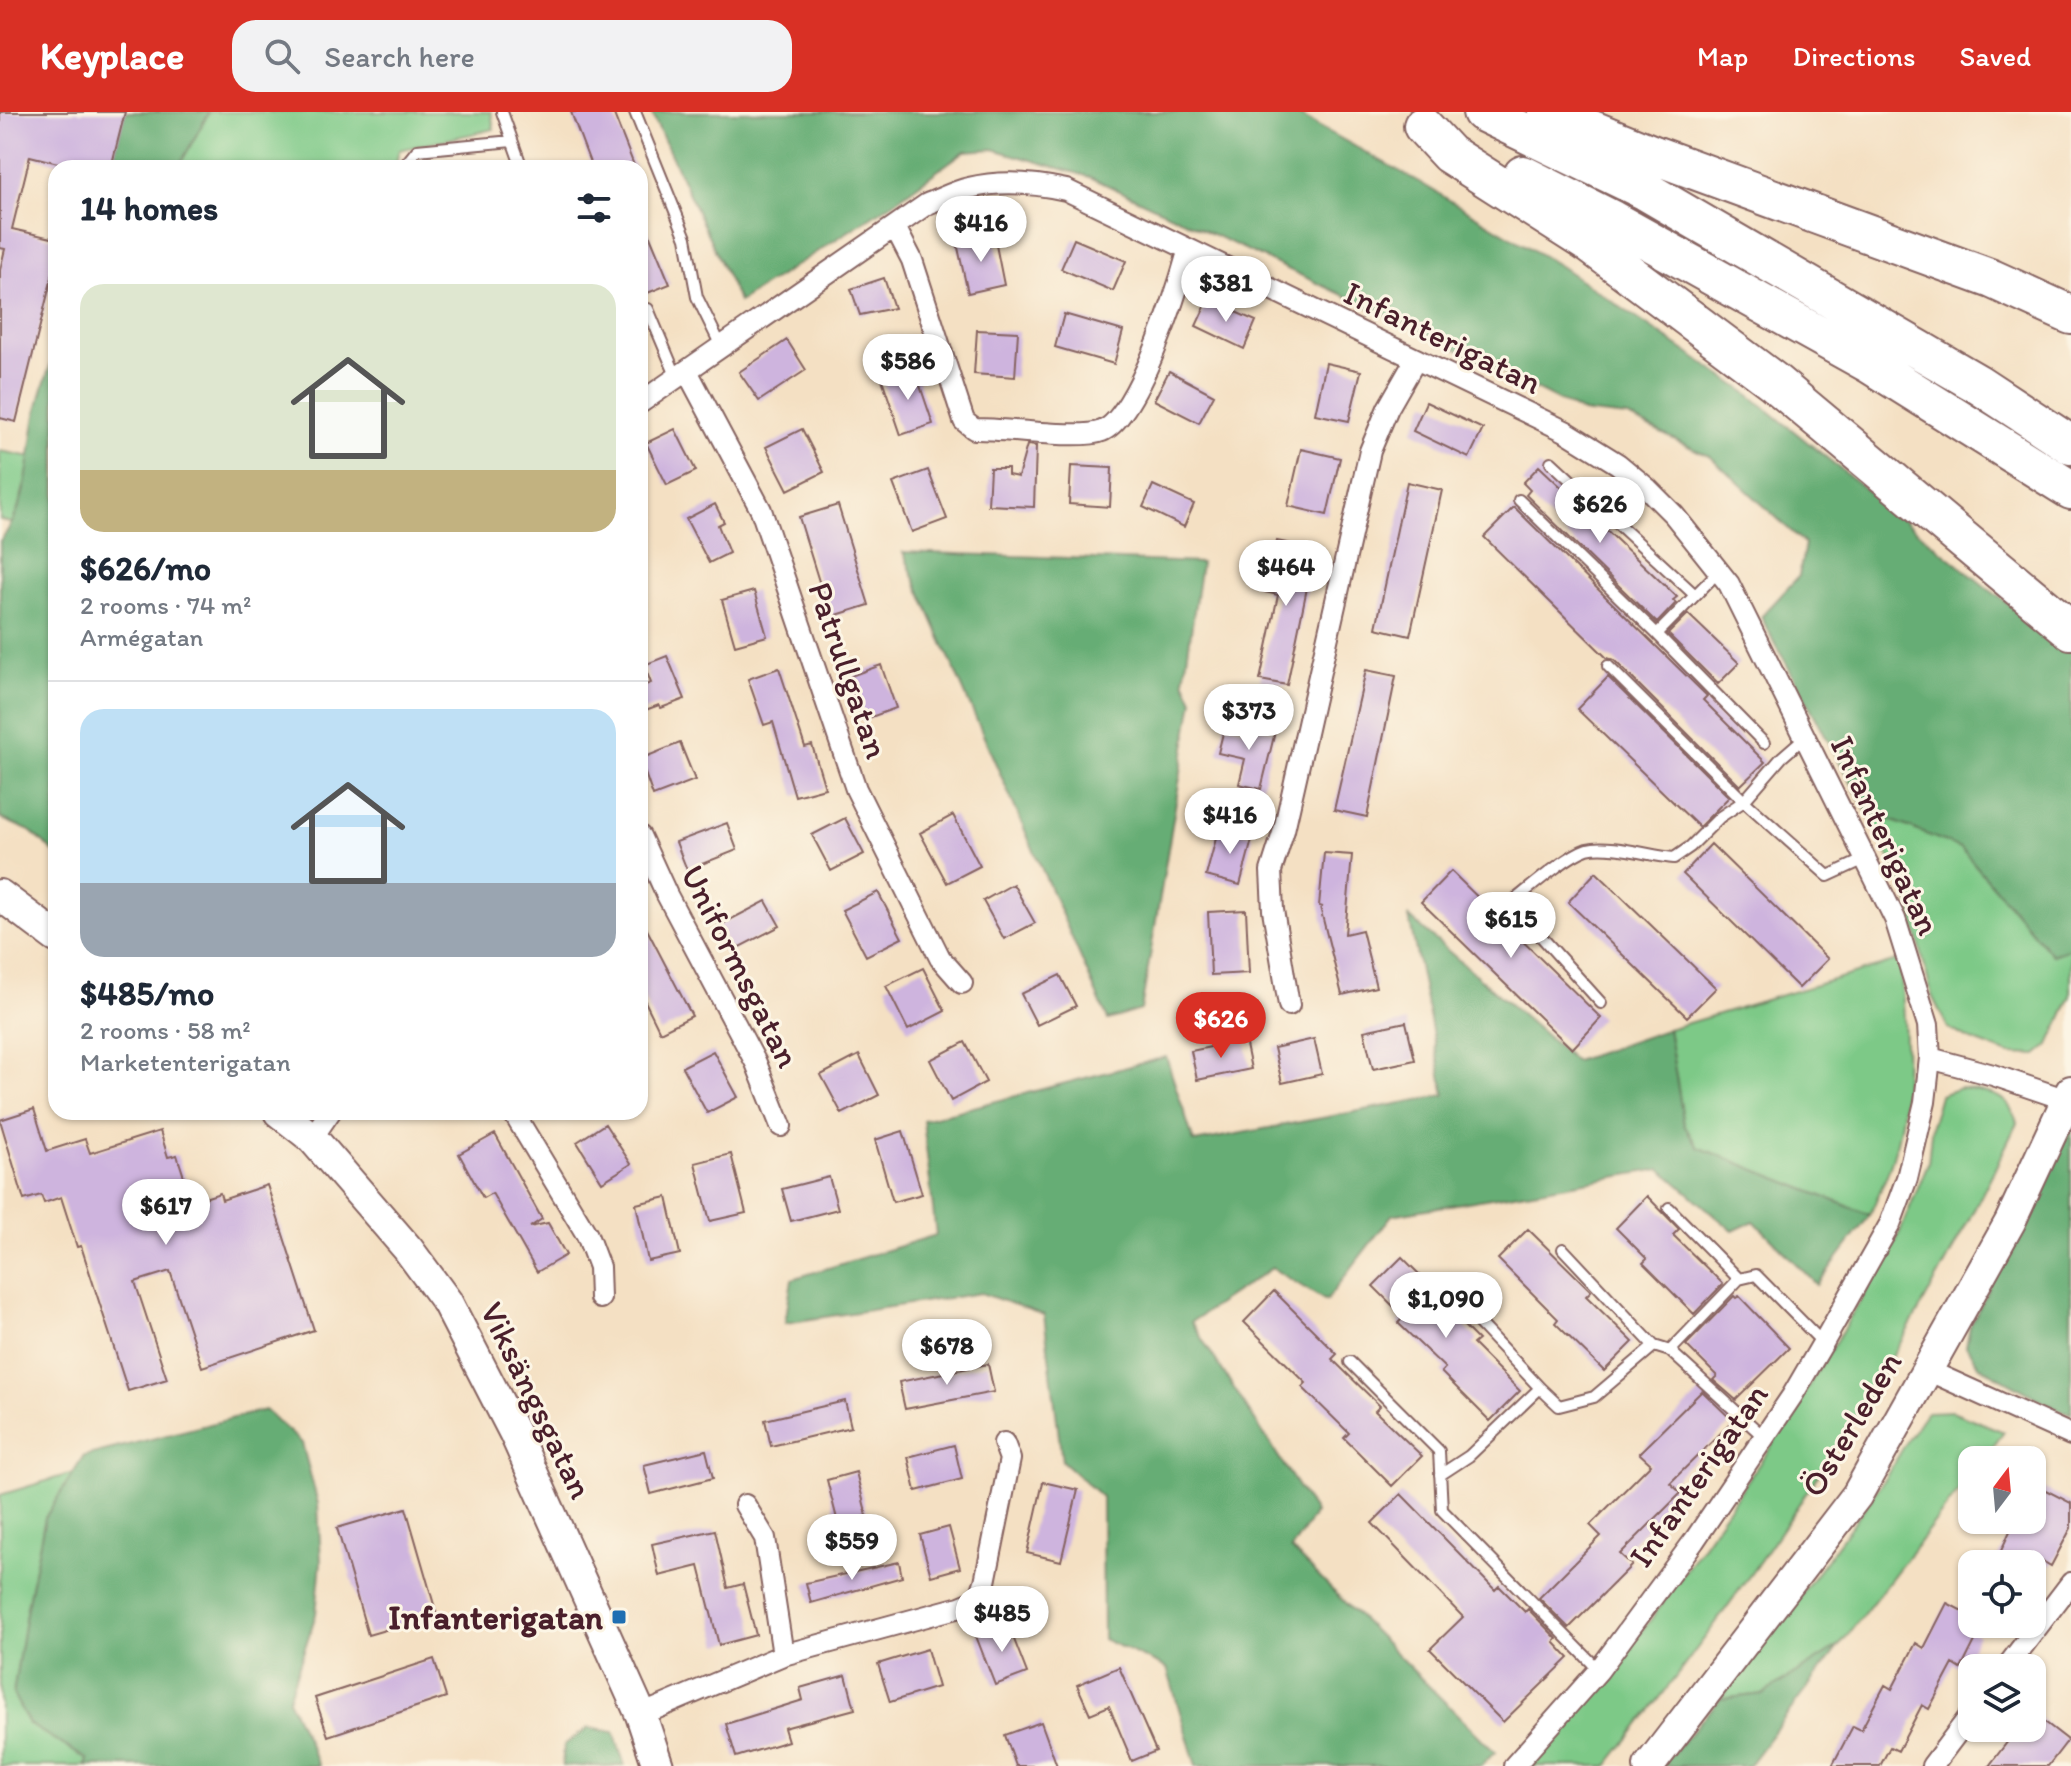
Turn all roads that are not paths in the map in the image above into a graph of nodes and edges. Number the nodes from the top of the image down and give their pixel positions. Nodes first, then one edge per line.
1 (502, 112) edge
2 (635, 112) edge
3 (1482, 112) edge
4 (1548, 112) edge
5 (1409, 119) edge
6 (512, 141) junction
7 (409, 160) edge
8 (519, 160) edge
9 (895, 227) junction
10 (1188, 252) junction
11 (648, 309) dead end
12 (2071, 315) edge
13 (721, 346) junction
14 (1416, 359) junction
15 (682, 374) junction
16 (648, 397) edge
17 (2071, 445) edge
18 (1551, 462) dead end
19 (2071, 490) edge
20 (1519, 500) dead end
21 (1719, 571) junction
22 (1695, 595) junction
23 (2071, 630) edge
24 (1657, 634) junction
25 (1608, 666) dead end
26 (1805, 737) junction
27 (1764, 743) dead end
28 (1744, 801) junction
29 (648, 853) edge
30 (1865, 859) junction
31 (0, 895) edge
32 (48, 931) edge
33 (962, 983) dead end
34 (1601, 1003) dead end
35 (1289, 1005) dead end
36 (1930, 1058) junction
37 (2069, 1096) edge
38 (289, 1120) edge
39 (324, 1120) edge
40 (518, 1120) edge
41 (781, 1126) dead end
42 (312, 1138) junction
43 (1669, 1208) dead end
44 (1563, 1249) dead end
45 (1739, 1279) junction
46 (1443, 1285) dead end
47 (600, 1298) dead end
48 (1823, 1343) junction
49 (1654, 1346) junction
50 (1670, 1351) junction
51 (1350, 1362) dead end
52 (1927, 1370) junction
53 (1540, 1388) junction
54 (2071, 1435) edge
55 (1764, 1437) junction
56 (1004, 1443) dead end
57 (1440, 1475) junction
58 (745, 1505) dead end
59 (2071, 1583) edge
60 (2017, 1654) edge
61 (783, 1655) junction
62 (1599, 1670) junction
63 (641, 1715) junction
64 (1958, 1732) edge
65 (658, 1766) edge
66 (1514, 1766) edge
67 (1649, 1766) edge
68 (1932, 1766) edge

1 - 6 lane
2 - 13 lane
3 - 17 highway
4 - 12 highway
5 - 19 highway
5 - 23 highway
6 - 7 lane
6 - 8 lane
9 - 10 street, Infanterigatan
9 - 10 street
9 - 13 street, Infanterigatan
10 - 14 street, Infanterigatan
11 - 15 lane
13 - 15 street, Infanterigatan
14 - 21 street, Infanterigatan
14 - 35 street
15 - 16 street, Infanterigatan
15 - 33 street, Patrullgatan
18 - 22 lane
20 - 24 lane
21 - 22 lane
21 - 26 street, Infanterigatan
22 - 24 lane
24 - 27 lane
25 - 28 lane
26 - 28 lane
26 - 30 street, Infanterigatan
28 - 30 lane
28 - 34 lane
29 - 41 street, Uniformsgatan
30 - 36 street, Infanterigatan
31 - 32 street
36 - 37 street
36 - 48 street, Infanterigatan
37 - 52 street, Österleden
38 - 42 street, Viksängsgatan
39 - 42 street
40 - 47 street
42 - 63 street, Viksängsgatan
43 - 45 lane
44 - 49 lane
45 - 48 lane
45 - 50 lane
46 - 53 lane
48 - 55 street, Infanterigatan
49 - 50 lane
49 - 53 lane
50 - 55 lane
51 - 57 lane
52 - 54 street
52 - 67 street, Österleden
53 - 57 lane
55 - 62 street, Infanterigatan
56 - 61 street
57 - 62 lane
58 - 61 street
59 - 60 street
61 - 63 street
62 - 66 street, Infanterigatan
63 - 65 street, Viksängsgatan
64 - 68 street

